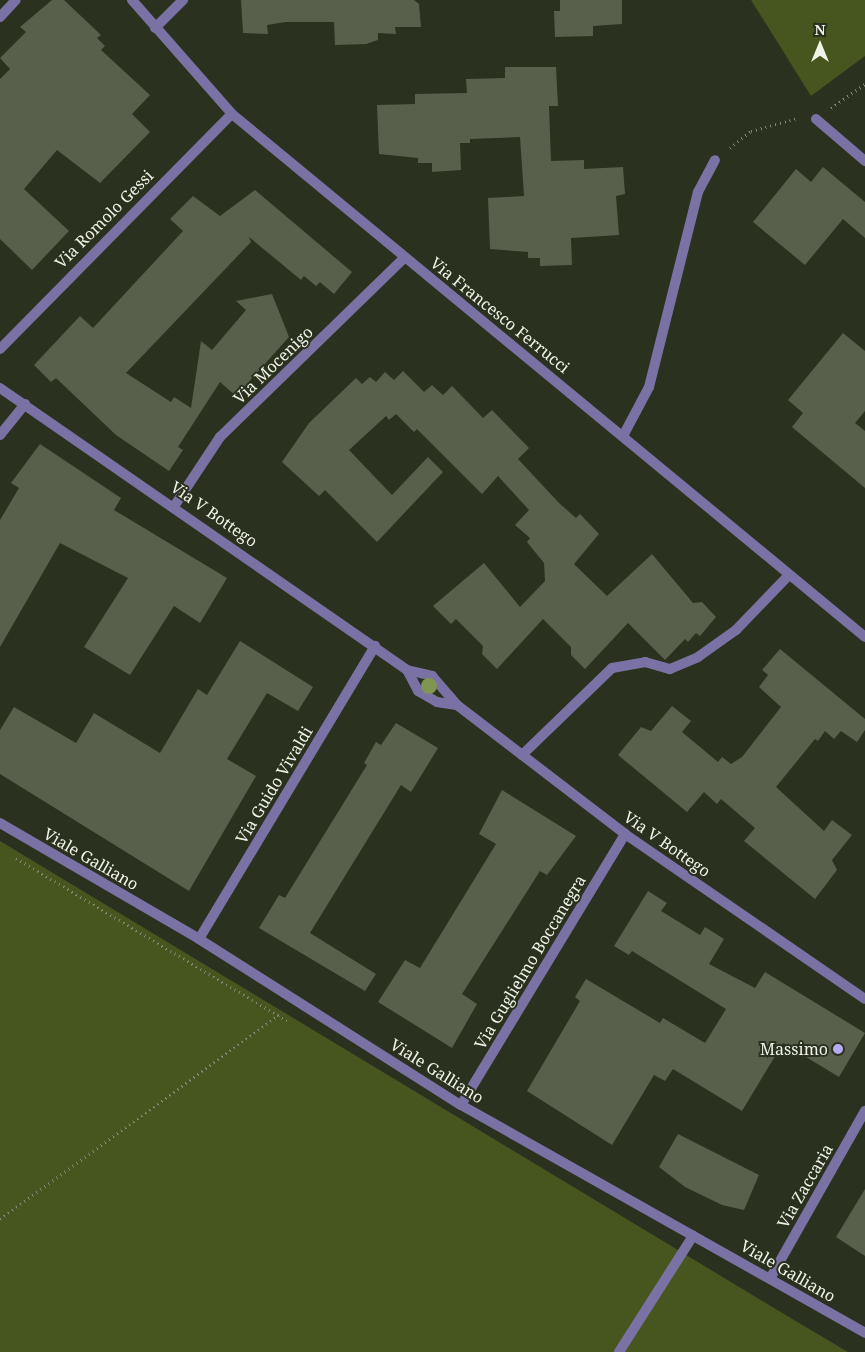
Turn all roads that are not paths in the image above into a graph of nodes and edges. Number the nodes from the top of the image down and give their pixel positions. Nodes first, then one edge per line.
1 (16, 0) edge
2 (132, 0) edge
3 (183, 0) edge
4 (0, 17) edge
5 (155, 28) junction
6 (232, 114) junction
7 (816, 119) road end
8 (715, 160) road end
9 (865, 161) edge
10 (405, 257) junction
11 (0, 349) edge
12 (0, 388) edge
13 (25, 404) junction
14 (0, 435) edge
15 (624, 436) junction
16 (175, 505) junction
17 (788, 576) junction
18 (865, 637) edge
19 (375, 646) junction
20 (407, 670) junction
21 (457, 705) junction
22 (522, 755) junction
23 (0, 823) edge
24 (625, 834) junction
25 (199, 939) junction
26 (865, 999) edge
27 (461, 1105) junction
28 (865, 1111) edge
29 (693, 1236) junction
30 (771, 1277) junction
31 (865, 1333) edge
32 (619, 1352) edge

1 - 4 street
2 - 5 street, Via Francesco Ferrucci
3 - 5 street
5 - 6 street, Via Francesco Ferrucci
6 - 10 street, Via Francesco Ferrucci
6 - 11 street, Via Romolo Gessi
7 - 9 street
8 - 15 street
10 - 15 street, Via Francesco Ferrucci
10 - 16 street, Via Mocenigo
12 - 13 street, Via V Bottego
13 - 14 street
13 - 16 street, Via V Bottego
15 - 17 street, Via Francesco Ferrucci
16 - 19 street, Via V Bottego
17 - 18 street, Via Francesco Ferrucci
17 - 22 street
19 - 20 street, Via V Bottego
19 - 25 street, Via Guido Vivaldi
20 - 21 street, Via V Bottego
20 - 21 street, Via V Bottego
21 - 22 street, Via V Bottego
22 - 24 street, Via V Bottego
23 - 25 street, Viale Galliano
24 - 26 street, Via V Bottego
24 - 27 street, Via Guglielmo Boccanegra
25 - 27 street, Viale Galliano
27 - 29 street, Viale Galliano
28 - 30 street, Via Zaccaria
29 - 30 street, Viale Galliano
29 - 32 street
30 - 31 street, Viale Galliano

